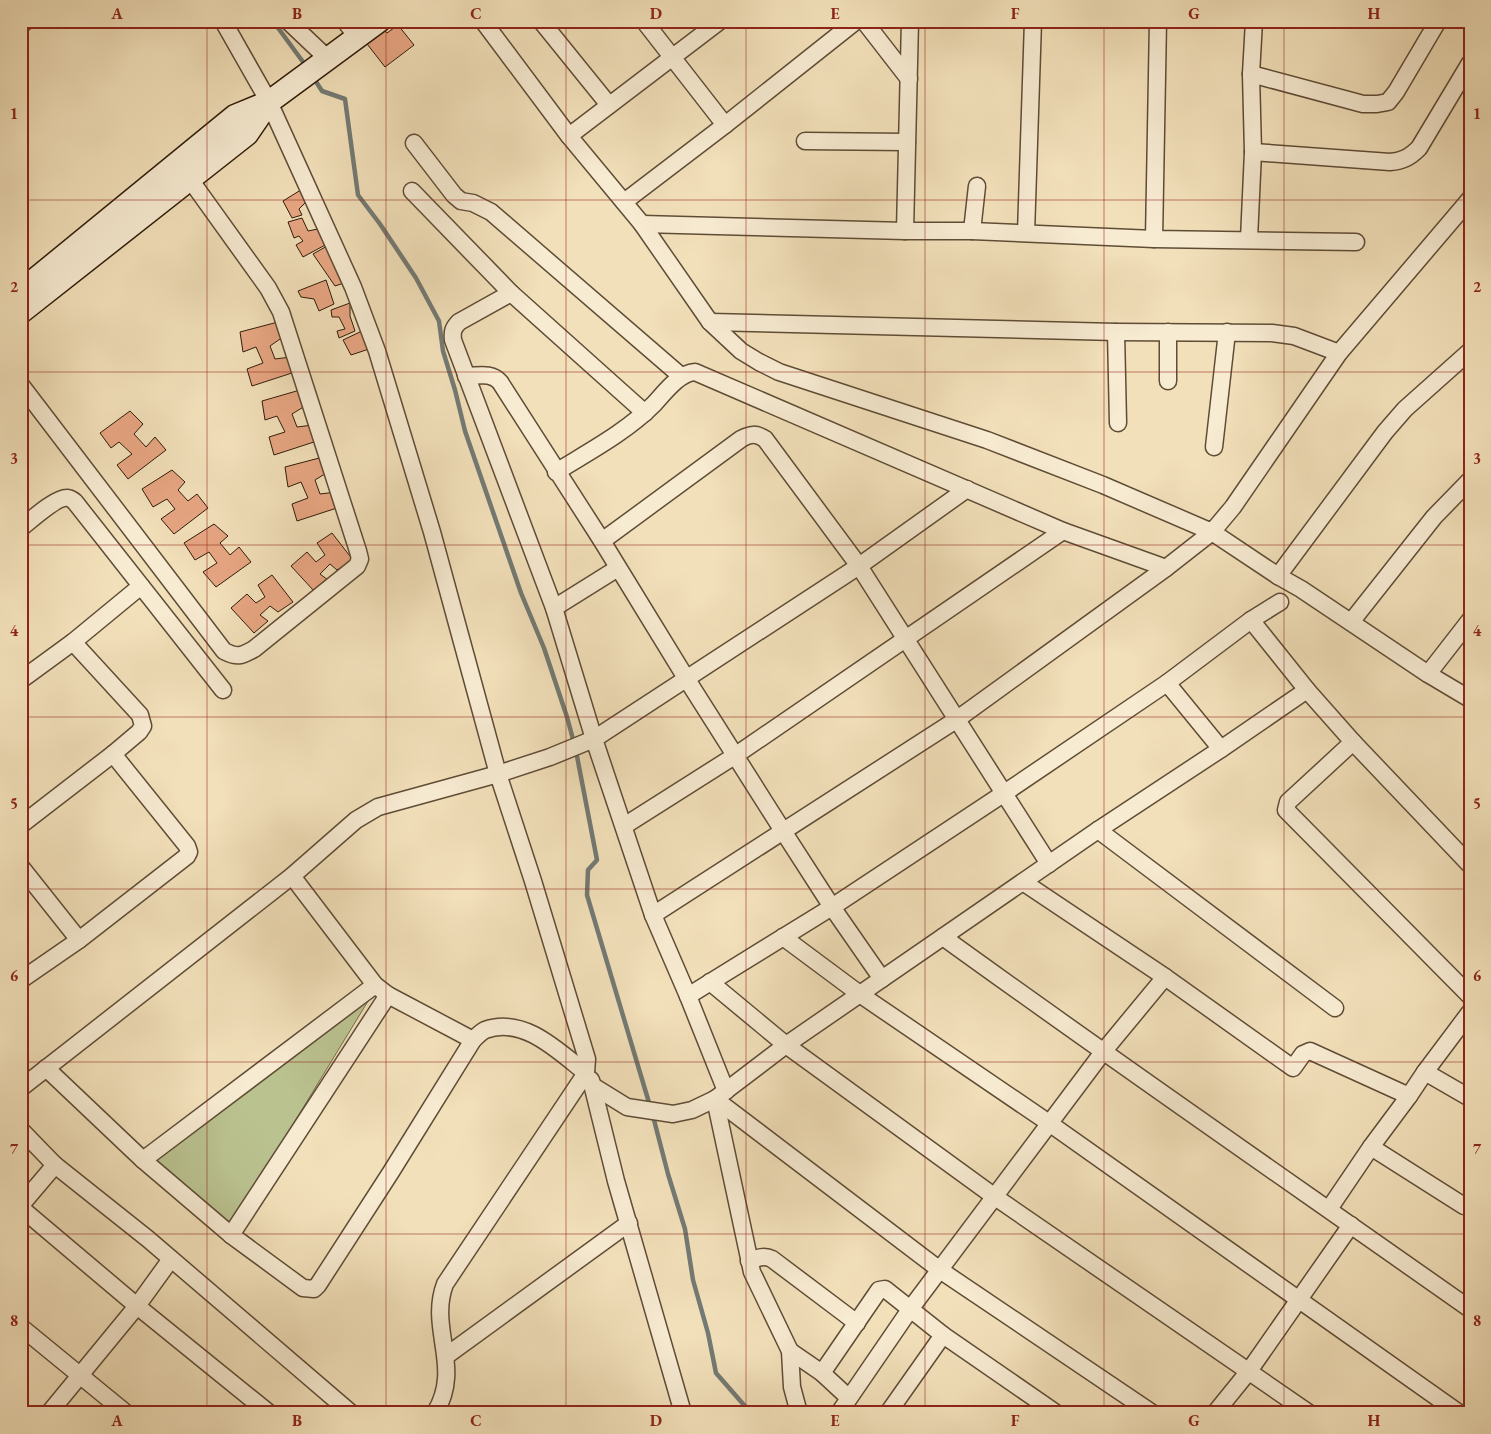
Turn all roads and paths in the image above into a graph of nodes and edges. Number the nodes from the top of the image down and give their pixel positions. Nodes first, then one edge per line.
1 (26, 21) edge
2 (223, 21) edge
3 (288, 21) edge
4 (379, 21) edge
5 (483, 21) edge
6 (541, 21) edge
7 (644, 21) edge
8 (720, 21) edge
9 (856, 21) edge
10 (864, 21) edge
11 (910, 21) edge
12 (1032, 21) edge
13 (1158, 21) edge
14 (1254, 21) edge
15 (1438, 21) edge
16 (21, 25) edge
17 (351, 29) edge
18 (671, 57) junction
19 (324, 60) junction
20 (1470, 63) edge
21 (1252, 74) junction
22 (909, 79) junction
23 (269, 102) junction
24 (609, 105) junction
25 (725, 125) junction
26 (570, 136) junction
27 (805, 141) dead end
28 (908, 142) junction
29 (414, 143) dead end
30 (1252, 152) junction
31 (184, 171) junction
32 (977, 186) dead end
33 (412, 191) dead end
34 (1470, 199) edge
35 (624, 202) junction
36 (642, 224) junction
37 (972, 230) junction
38 (905, 232) junction
39 (1026, 233) junction
40 (1154, 239) junction
41 (1249, 239) junction
42 (1356, 242) dead end
43 (21, 291) edge
44 (511, 293) junction
45 (21, 312) edge
46 (710, 322) junction
47 (1116, 332) junction
48 (1168, 332) junction
49 (1227, 332) junction
50 (1470, 351) edge
51 (1339, 353) junction
52 (466, 376) junction
53 (681, 376) junction
54 (1168, 381) dead end
55 (21, 385) edge
56 (645, 413) junction
57 (1118, 423) dead end
58 (1214, 448) dead end
59 (556, 472) junction
60 (1470, 480) edge
61 (967, 489) junction
62 (21, 528) edge
63 (1063, 531) junction
64 (1212, 532) junction
65 (602, 541) junction
66 (858, 566) junction
67 (618, 568) junction
68 (1166, 568) junction
69 (1278, 576) junction
70 (141, 586) junction
71 (1280, 602) dead end
72 (554, 608) junction
73 (1251, 620) junction
74 (1470, 620) edge
75 (1351, 622) junction
76 (905, 639) junction
77 (73, 642) junction
78 (1428, 674) junction
79 (686, 678) junction
80 (21, 680) edge
81 (1167, 683) junction
82 (223, 690) dead end
83 (1307, 690) junction
84 (1470, 699) edge
85 (956, 720) junction
86 (587, 742) junction
87 (1353, 742) junction
88 (1221, 749) junction
89 (113, 754) junction
90 (736, 755) junction
91 (498, 774) junction
92 (1003, 794) junction
93 (21, 825) edge
94 (624, 826) junction
95 (1098, 830) junction
96 (783, 831) junction
97 (1048, 864) junction
98 (1470, 865) edge
99 (21, 867) edge
100 (292, 876) junction
101 (1024, 882) junction
102 (832, 907) junction
103 (653, 915) junction
104 (783, 937) junction
105 (943, 937) junction
106 (79, 940) junction
107 (1164, 977) junction
108 (882, 979) junction
109 (21, 980) edge
110 (710, 982) junction
111 (375, 984) junction
112 (388, 995) junction
113 (861, 995) junction
114 (688, 996) junction
115 (1470, 996) edge
116 (1335, 1008) dead end
117 (1470, 1012) edge
118 (473, 1040) junction
119 (786, 1045) junction
120 (1103, 1052) junction
121 (46, 1068) junction
122 (1425, 1072) junction
123 (589, 1075) junction
124 (21, 1088) edge
125 (721, 1095) junction
126 (1409, 1096) junction
127 (1470, 1098) edge
128 (1049, 1123) junction
129 (21, 1130) edge
130 (1371, 1147) junction
131 (143, 1160) junction
132 (55, 1165) junction
133 (995, 1197) junction
134 (21, 1207) edge
135 (1470, 1207) edge
136 (1329, 1209) junction
137 (629, 1223) junction
138 (1351, 1225) junction
139 (232, 1235) junction
140 (171, 1259) junction
141 (749, 1261) junction
142 (940, 1270) junction
143 (1299, 1300) junction
144 (137, 1306) junction
145 (911, 1308) junction
146 (1470, 1309) edge
147 (857, 1323) junction
148 (21, 1327) edge
149 (943, 1335) junction
150 (790, 1351) junction
151 (446, 1356) junction
152 (1249, 1371) junction
153 (822, 1372) junction
154 (80, 1375) junction
155 (849, 1398) junction
156 (49, 1413) edge
157 (126, 1413) edge
158 (269, 1413) edge
159 (352, 1413) edge
160 (435, 1413) edge
161 (683, 1413) edge
162 (799, 1413) edge
163 (839, 1413) edge
164 (888, 1413) edge
165 (1056, 1413) edge
166 (1152, 1413) edge
167 (1215, 1413) edge
168 (1309, 1413) edge
169 (1459, 1413) edge

1 - 16 street
2 - 23 street
3 - 19 street
4 - 17 street
5 - 26 street
6 - 24 street
7 - 18 street
8 - 18 street
9 - 25 street
10 - 22 street
11 - 22 street
12 - 39 street
13 - 40 street
14 - 21 street
15 - 21 street
17 - 19 street
18 - 24 street
18 - 25 street
19 - 23 street
20 - 30 street
21 - 30 street
22 - 28 street
23 - 31 street
23 - 91 street
24 - 26 street
25 - 35 street
26 - 35 street
27 - 28 street
28 - 38 street
29 - 53 street
30 - 41 street
31 - 43 street
31 - 45 street
31 - 55 street
32 - 37 street
33 - 44 street
34 - 51 street
35 - 36 street
36 - 38 street
36 - 46 street
37 - 38 street
37 - 39 street
39 - 40 street
40 - 41 street
41 - 42 street
44 - 52 street
44 - 56 street
46 - 47 street
46 - 64 street
47 - 48 street
47 - 57 street
48 - 49 street
48 - 54 street
49 - 51 street
49 - 58 street
50 - 69 street
51 - 64 street
52 - 59 street
52 - 72 street
53 - 56 street
53 - 61 street
56 - 59 street
59 - 65 street
60 - 75 street
61 - 63 street
61 - 66 street
62 - 70 street
63 - 68 street
63 - 76 street
64 - 68 street
64 - 69 street
65 - 66 street
65 - 67 street
66 - 76 street
66 - 79 street
67 - 72 street
67 - 79 street
68 - 85 street
69 - 75 street
70 - 77 street
70 - 82 street
71 - 73 street
72 - 86 street
73 - 81 street
73 - 83 street
74 - 78 street
75 - 78 street
76 - 85 street
76 - 90 street
77 - 80 street
77 - 89 street
78 - 84 street
79 - 86 street
79 - 90 street
81 - 88 street
81 - 92 street
83 - 87 street
83 - 88 street
85 - 92 street
85 - 96 street
86 - 91 street
86 - 94 street
87 - 98 street
87 - 115 street
88 - 95 street
89 - 93 street
89 - 106 street
90 - 94 street
90 - 96 street
91 - 100 street
91 - 123 street
92 - 97 street
92 - 102 street
94 - 103 street
95 - 97 street
95 - 116 street
96 - 102 street
96 - 103 street
97 - 101 street
99 - 106 street
100 - 111 street
100 - 121 street
101 - 105 street
101 - 107 street
102 - 104 street
102 - 108 street
103 - 114 street
104 - 110 street
104 - 113 street
105 - 108 street
105 - 120 street
106 - 109 street
107 - 120 street
107 - 126 street
108 - 113 street
110 - 114 street
110 - 119 street
111 - 112 street
111 - 131 street
112 - 118 street
112 - 139 street
113 - 119 street
113 - 128 street
114 - 125 street
117 - 122 street
118 - 123 street
118 - 139 street
119 - 125 street
119 - 133 street
120 - 128 street
120 - 136 street
121 - 124 street
121 - 131 street
122 - 126 street
122 - 127 street
123 - 125 street
123 - 137 street
123 - 151 street
125 - 141 street
125 - 142 street
126 - 130 street
128 - 133 street
128 - 143 street
129 - 132 street
130 - 135 street
130 - 136 street
131 - 139 street
132 - 134 street
132 - 140 street
133 - 142 street
133 - 152 street
134 - 144 street
136 - 138 street
137 - 151 street
137 - 161 street
138 - 143 street
138 - 146 street
140 - 144 street
140 - 159 street
141 - 147 street
141 - 150 street
142 - 145 street
142 - 166 street
143 - 152 street
143 - 169 street
144 - 154 street
144 - 158 street
145 - 147 street
145 - 149 street
145 - 155 street
147 - 153 street
148 - 154 street
149 - 164 street
149 - 165 street
150 - 153 street
150 - 162 street
151 - 160 street
152 - 167 street
152 - 168 street
153 - 155 street
154 - 156 street
154 - 157 street
155 - 163 street

